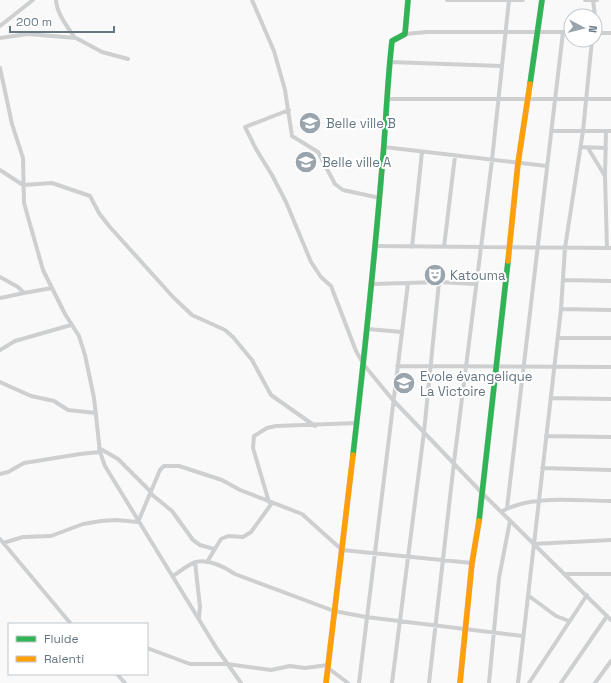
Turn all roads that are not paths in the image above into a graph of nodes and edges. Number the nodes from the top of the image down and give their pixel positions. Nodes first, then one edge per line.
1 (33, 0) edge
2 (56, 0) edge
3 (252, 0) edge
4 (408, 0) edge
5 (447, 0) edge
6 (476, 0) edge
7 (509, 0) edge
8 (523, 0) edge
9 (542, 0) edge
10 (585, 0) edge
11 (593, 0) edge
12 (597, 0) edge
13 (0, 26) edge
14 (506, 31) junction
15 (537, 31) junction
16 (563, 32) joint
17 (405, 34) junction
18 (0, 38) edge
19 (76, 38) junction
20 (591, 48) edge
21 (128, 59) dead end
22 (390, 62) junction
23 (501, 66) junction
24 (0, 68) edge
25 (499, 98) junction
26 (528, 98) junction
27 (388, 99) junction
28 (611, 99) edge
29 (556, 100) junction
30 (586, 100) junction
31 (289, 110) junction
32 (552, 131) junction
33 (583, 131) junction
34 (609, 131) edge
35 (384, 147) junction
36 (581, 147) junction
37 (588, 148) junction
38 (606, 148) junction
39 (422, 152) junction
40 (455, 156) junction
41 (492, 160) junction
42 (518, 163) junction
43 (547, 166) junction
44 (0, 170) edge
45 (605, 176) junction
46 (23, 185) junction
47 (380, 198) junction
48 (375, 246) junction
49 (412, 246) junction
50 (444, 247) junction
51 (480, 247) junction
52 (509, 248) junction
53 (538, 248) junction
54 (566, 248) junction
55 (609, 248) edge
56 (0, 277) edge
57 (564, 280) junction
58 (611, 281) edge
59 (440, 282) junction
60 (408, 283) junction
61 (373, 284) junction
62 (475, 284) junction
63 (52, 288) junction
64 (24, 294) junction
65 (0, 298) edge
66 (561, 309) junction
67 (611, 310) edge
68 (71, 325) junction
69 (368, 329) junction
70 (402, 332) junction
71 (558, 338) junction
72 (611, 338) edge
73 (0, 350) edge
74 (364, 365) junction
75 (397, 366) junction
76 (430, 366) junction
77 (466, 367) junction
78 (495, 367) junction
79 (525, 367) junction
80 (611, 367) edge
81 (554, 368) junction
82 (0, 382) edge
83 (551, 398) junction
84 (392, 399) junction
85 (611, 399) edge
86 (96, 413) junction
87 (357, 423) junction
88 (316, 426) junction
89 (424, 432) junction
90 (546, 436) junction
91 (611, 437) edge
92 (100, 450) junction
93 (454, 462) junction
94 (542, 468) junction
95 (611, 470) edge
96 (0, 474) edge
97 (151, 493) junction
98 (483, 494) junction
99 (538, 501) junction
100 (611, 501) edge
101 (271, 503) junction
102 (507, 508) junction
103 (501, 512) junction
104 (510, 521) junction
105 (138, 522) junction
106 (611, 540) edge
107 (2, 541) edge
108 (533, 544) junction
109 (214, 549) junction
110 (342, 550) junction
111 (375, 553) junction
112 (407, 556) junction
113 (443, 560) junction
114 (195, 562) junction
115 (207, 562) junction
116 (472, 563) junction
117 (564, 574) junction
118 (611, 574) edge
119 (173, 576) junction
120 (586, 595) junction
121 (529, 596) junction
122 (334, 611) junction
123 (607, 616) junction
124 (366, 617) junction
125 (199, 618) junction
126 (611, 620) edge
127 (400, 621) junction
128 (569, 621) junction
129 (71, 623) edge
130 (437, 626) junction
131 (466, 629) junction
132 (494, 633) junction
133 (523, 636) junction
134 (148, 648) edge
135 (611, 661) edge
136 (228, 664) junction
137 (328, 667) junction
138 (607, 668) junction
139 (611, 672) edge
140 (118, 675) edge
141 (125, 683) edge
142 (242, 683) edge
143 (326, 683) edge
144 (348, 683) edge
145 (359, 683) edge
146 (392, 683) edge
147 (430, 683) edge
148 (460, 683) edge
149 (489, 683) edge
150 (518, 683) edge
151 (529, 683) edge
152 (561, 683) edge
153 (596, 683) edge

1 - 13 street
2 - 19 street
3 - 31 street
4 - 17 street
5 - 6 street
6 - 7 street
7 - 8 street
7 - 14 street
9 - 15 street
10 - 11 street
11 - 12 street
14 - 15 street
14 - 17 street
14 - 23 street
15 - 16 street
15 - 26 street
16 - 29 street
17 - 22 street
18 - 19 street
19 - 21 street
20 - 30 street
22 - 23 street
22 - 27 street
23 - 25 street
24 - 46 street
25 - 26 street
25 - 27 street
25 - 41 street
26 - 29 street
26 - 42 street
27 - 35 street
28 - 30 street
29 - 30 street
29 - 32 street
30 - 33 street
31 - 47 street
31 - 74 street
32 - 33 street
32 - 43 street
33 - 34 street
33 - 36 street
34 - 38 street
35 - 39 street
35 - 47 street
36 - 37 street
36 - 54 street
37 - 38 street
37 - 45 street
38 - 45 street
39 - 40 street
39 - 49 street
40 - 41 street
40 - 50 street
41 - 42 street
41 - 51 street
42 - 43 street
42 - 52 street
43 - 53 street
44 - 46 street
45 - 55 street
46 - 63 street
46 - 88 street
47 - 48 street
48 - 49 street
48 - 61 street
49 - 50 street
50 - 51 street
51 - 52 street
51 - 62 street
52 - 53 street
52 - 78 street
53 - 54 street
53 - 79 street
54 - 55 street
54 - 57 street
56 - 64 street
57 - 58 street
57 - 66 street
59 - 60 street
59 - 62 street
59 - 76 street
60 - 61 street
60 - 70 street
61 - 69 street
62 - 77 street
63 - 64 street
63 - 68 street
64 - 65 street
66 - 67 street
66 - 71 street
68 - 73 street
68 - 86 street
69 - 70 street
69 - 74 street
70 - 75 street
71 - 72 street
71 - 81 street
74 - 84 street
74 - 87 street
75 - 76 street
75 - 84 street
76 - 77 street
76 - 89 street
77 - 78 street
77 - 93 street
78 - 79 street
78 - 98 street
79 - 81 street
79 - 102 street
80 - 81 street
81 - 83 street
82 - 86 street
83 - 85 street
83 - 90 street
84 - 89 street
84 - 111 street
86 - 92 street
87 - 88 street
87 - 110 street
88 - 101 street
89 - 93 street
89 - 112 street
90 - 91 street
90 - 94 street
92 - 96 street
92 - 97 street
92 - 105 street
93 - 98 street
93 - 113 street
94 - 95 street
94 - 99 street
97 - 101 street
97 - 105 street
97 - 109 street
98 - 103 street
98 - 116 street
99 - 100 street
99 - 102 street
99 - 108 street
101 - 109 street
101 - 110 street
102 - 103 street
103 - 104 street
104 - 108 street
104 - 132 street
105 - 107 street
105 - 119 street
106 - 108 street
107 - 129 street
108 - 117 street
108 - 121 street
109 - 115 street
110 - 111 street
110 - 122 street
111 - 112 street
111 - 124 street
112 - 113 street
112 - 127 street
113 - 116 street
113 - 130 street
114 - 115 street
114 - 119 street
114 - 125 street
115 - 122 street
116 - 131 street
117 - 118 street
117 - 120 street
119 - 125 street
120 - 123 street
120 - 128 street
121 - 128 street
121 - 133 street
122 - 124 street
122 - 137 street
123 - 126 street
123 - 152 street
124 - 127 street
124 - 145 street
125 - 136 street
127 - 130 street
127 - 146 street
128 - 151 street
130 - 131 street
130 - 147 street
131 - 132 street
131 - 148 street
132 - 133 street
132 - 149 street
133 - 150 street
134 - 136 street
135 - 138 street
136 - 137 street
136 - 142 street
137 - 143 street
137 - 144 street
138 - 139 street
138 - 153 street
140 - 141 street

